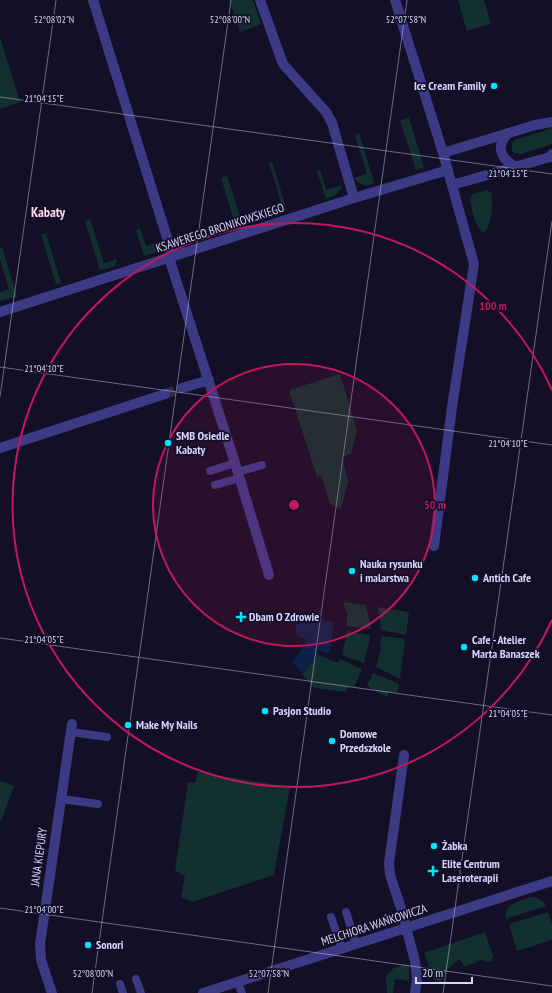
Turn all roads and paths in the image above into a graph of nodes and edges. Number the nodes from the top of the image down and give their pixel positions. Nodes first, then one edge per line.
1 (93, 0) edge
2 (260, 0) edge
3 (395, 0) edge
4 (552, 122) edge
5 (508, 133) junction
6 (443, 153) junction
7 (551, 156) edge
8 (516, 166) junction
9 (448, 170) junction
10 (452, 185) junction
11 (354, 198) junction
12 (171, 257) junction
13 (0, 312) edge
14 (209, 380) junction
15 (182, 388) tunnel mouth
16 (165, 394) tunnel mouth
17 (0, 448) edge
18 (262, 464) dead end
19 (210, 471) dead end
20 (238, 471) junction
21 (215, 485) dead end
22 (434, 546) dead end
23 (269, 575) dead end
24 (71, 728) joint
25 (107, 737) dead end
26 (404, 755) dead end
27 (61, 799) junction
28 (98, 804) dead end
29 (552, 881) edge
30 (346, 912) dead end
31 (331, 917) dead end
32 (406, 928) junction
33 (356, 944) junction
34 (342, 949) junction
35 (136, 980) dead end
36 (238, 982) junction
37 (120, 984) dead end
38 (52, 993) edge
39 (123, 993) edge
40 (141, 993) edge
41 (203, 993) edge
42 (242, 993) edge
43 (415, 993) edge

1 - 12 street
2 - 11 street
3 - 6 street
4 - 5 street
5 - 6 street
5 - 8 street
6 - 9 street
7 - 8 street
8 - 10 street
9 - 10 street
9 - 11 street, KSAWEREGO BRONIKOWSKIEGO
10 - 22 street
11 - 12 street, KSAWEREGO BRONIKOWSKIEGO
12 - 13 street, KSAWEREGO BRONIKOWSKIEGO
12 - 14 street
14 - 15 street
14 - 20 street
16 - 17 street
18 - 20 lane
19 - 20 lane
20 - 21 lane
20 - 23 street
24 - 25 lane
24 - 27 street, JANA KIEPURY
26 - 32 street
27 - 28 lane
27 - 38 street, JANA KIEPURY
29 - 32 street, MELCHIORA WAŃKOWICZA
30 - 33 lane
31 - 34 lane
32 - 33 street, MELCHIORA WAŃKOWICZA
32 - 43 street
33 - 34 street, MELCHIORA WAŃKOWICZA
34 - 36 street, MELCHIORA WAŃKOWICZA
35 - 40 lane
36 - 41 street, MELCHIORA WAŃKOWICZA
36 - 42 lane
37 - 39 lane

